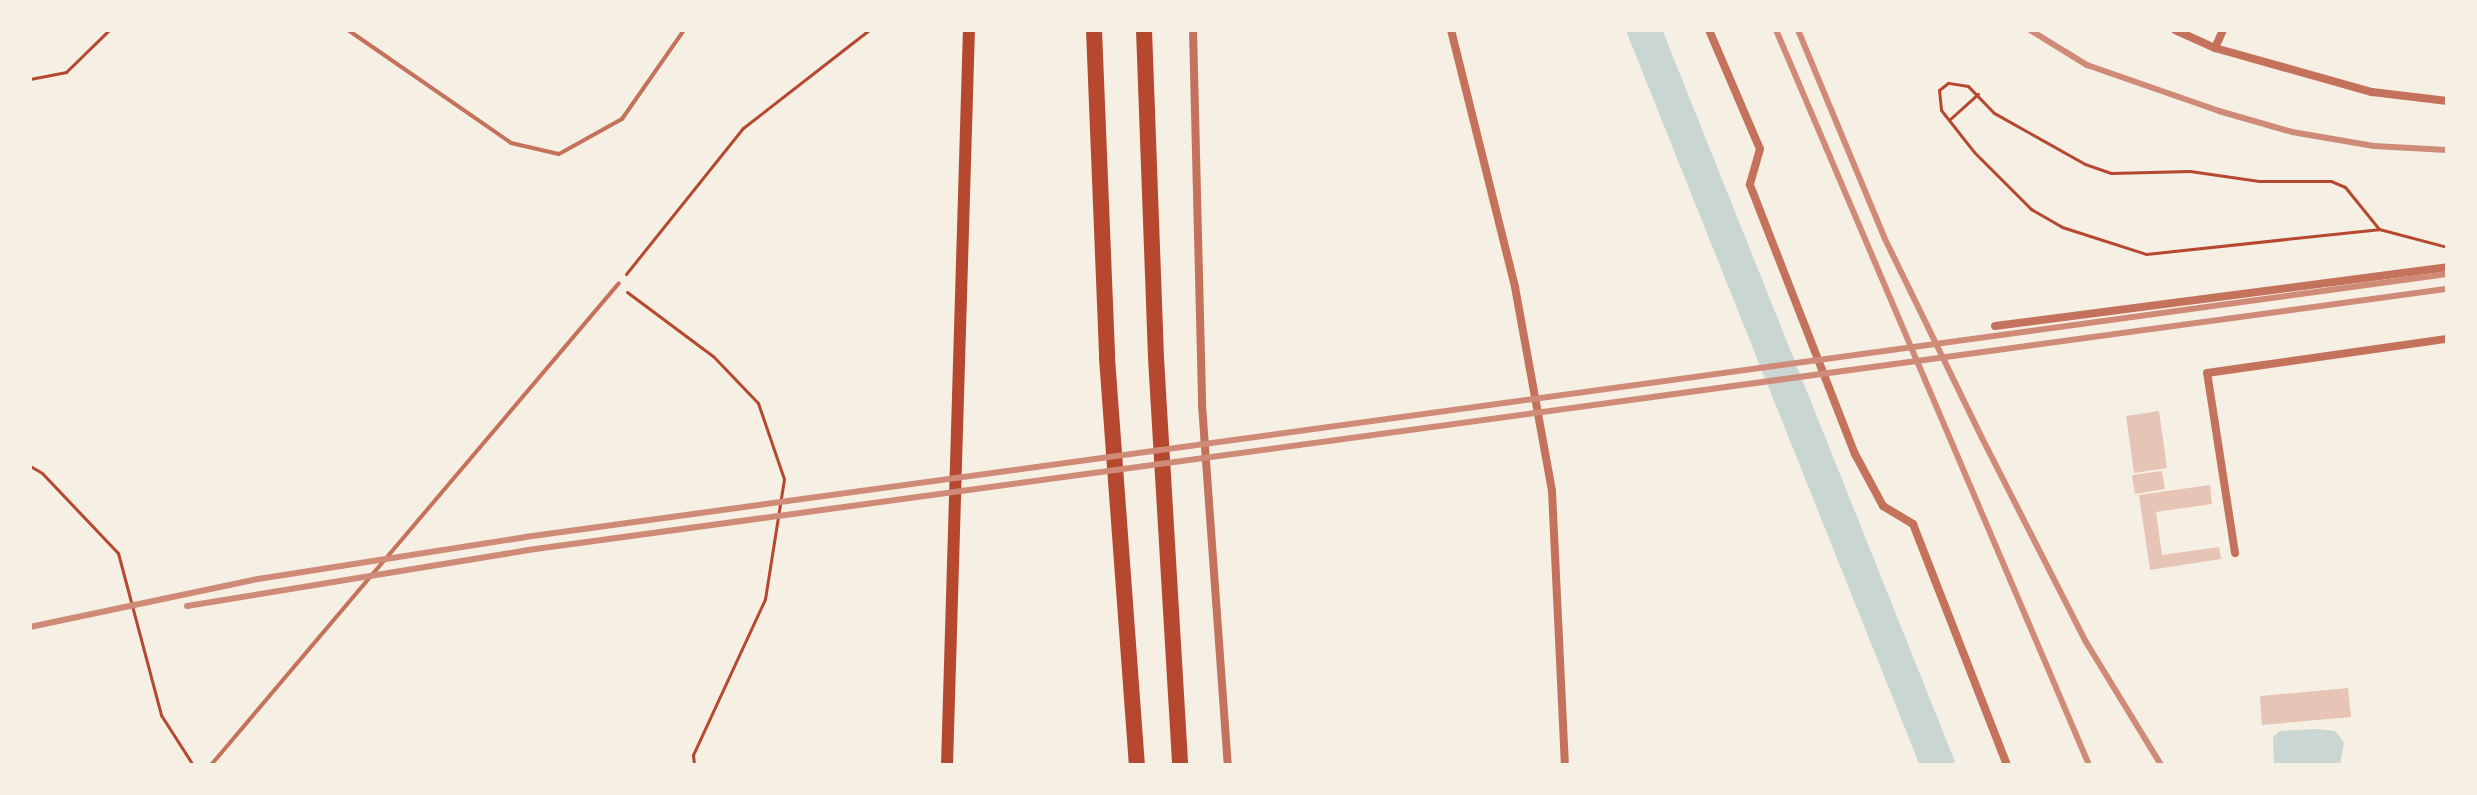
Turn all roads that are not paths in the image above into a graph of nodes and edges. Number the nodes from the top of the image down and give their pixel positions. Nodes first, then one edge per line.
1 (348, 30) edge
2 (684, 30) edge
3 (969, 30) edge
4 (1094, 30) edge
5 (1144, 30) edge
6 (1193, 30) edge
7 (1451, 30) edge
8 (1709, 30) edge
9 (2175, 30) edge
10 (2223, 30) edge
11 (2215, 48) junction
12 (2447, 101) edge
13 (2447, 267) edge
14 (619, 283) road end
15 (1995, 326) dead end
16 (2447, 339) edge
17 (2235, 553) dead end
18 (211, 765) edge
19 (947, 765) edge
20 (1137, 765) edge
21 (1180, 765) edge
22 (1228, 765) edge
23 (1565, 765) edge
24 (2007, 765) edge

1 - 2 lane
3 - 19 main road
4 - 20 highway
5 - 21 highway
6 - 22 street
7 - 23 street
8 - 24 street
9 - 11 street
10 - 11 street
11 - 12 street
13 - 15 street
14 - 18 lane
16 - 17 street

